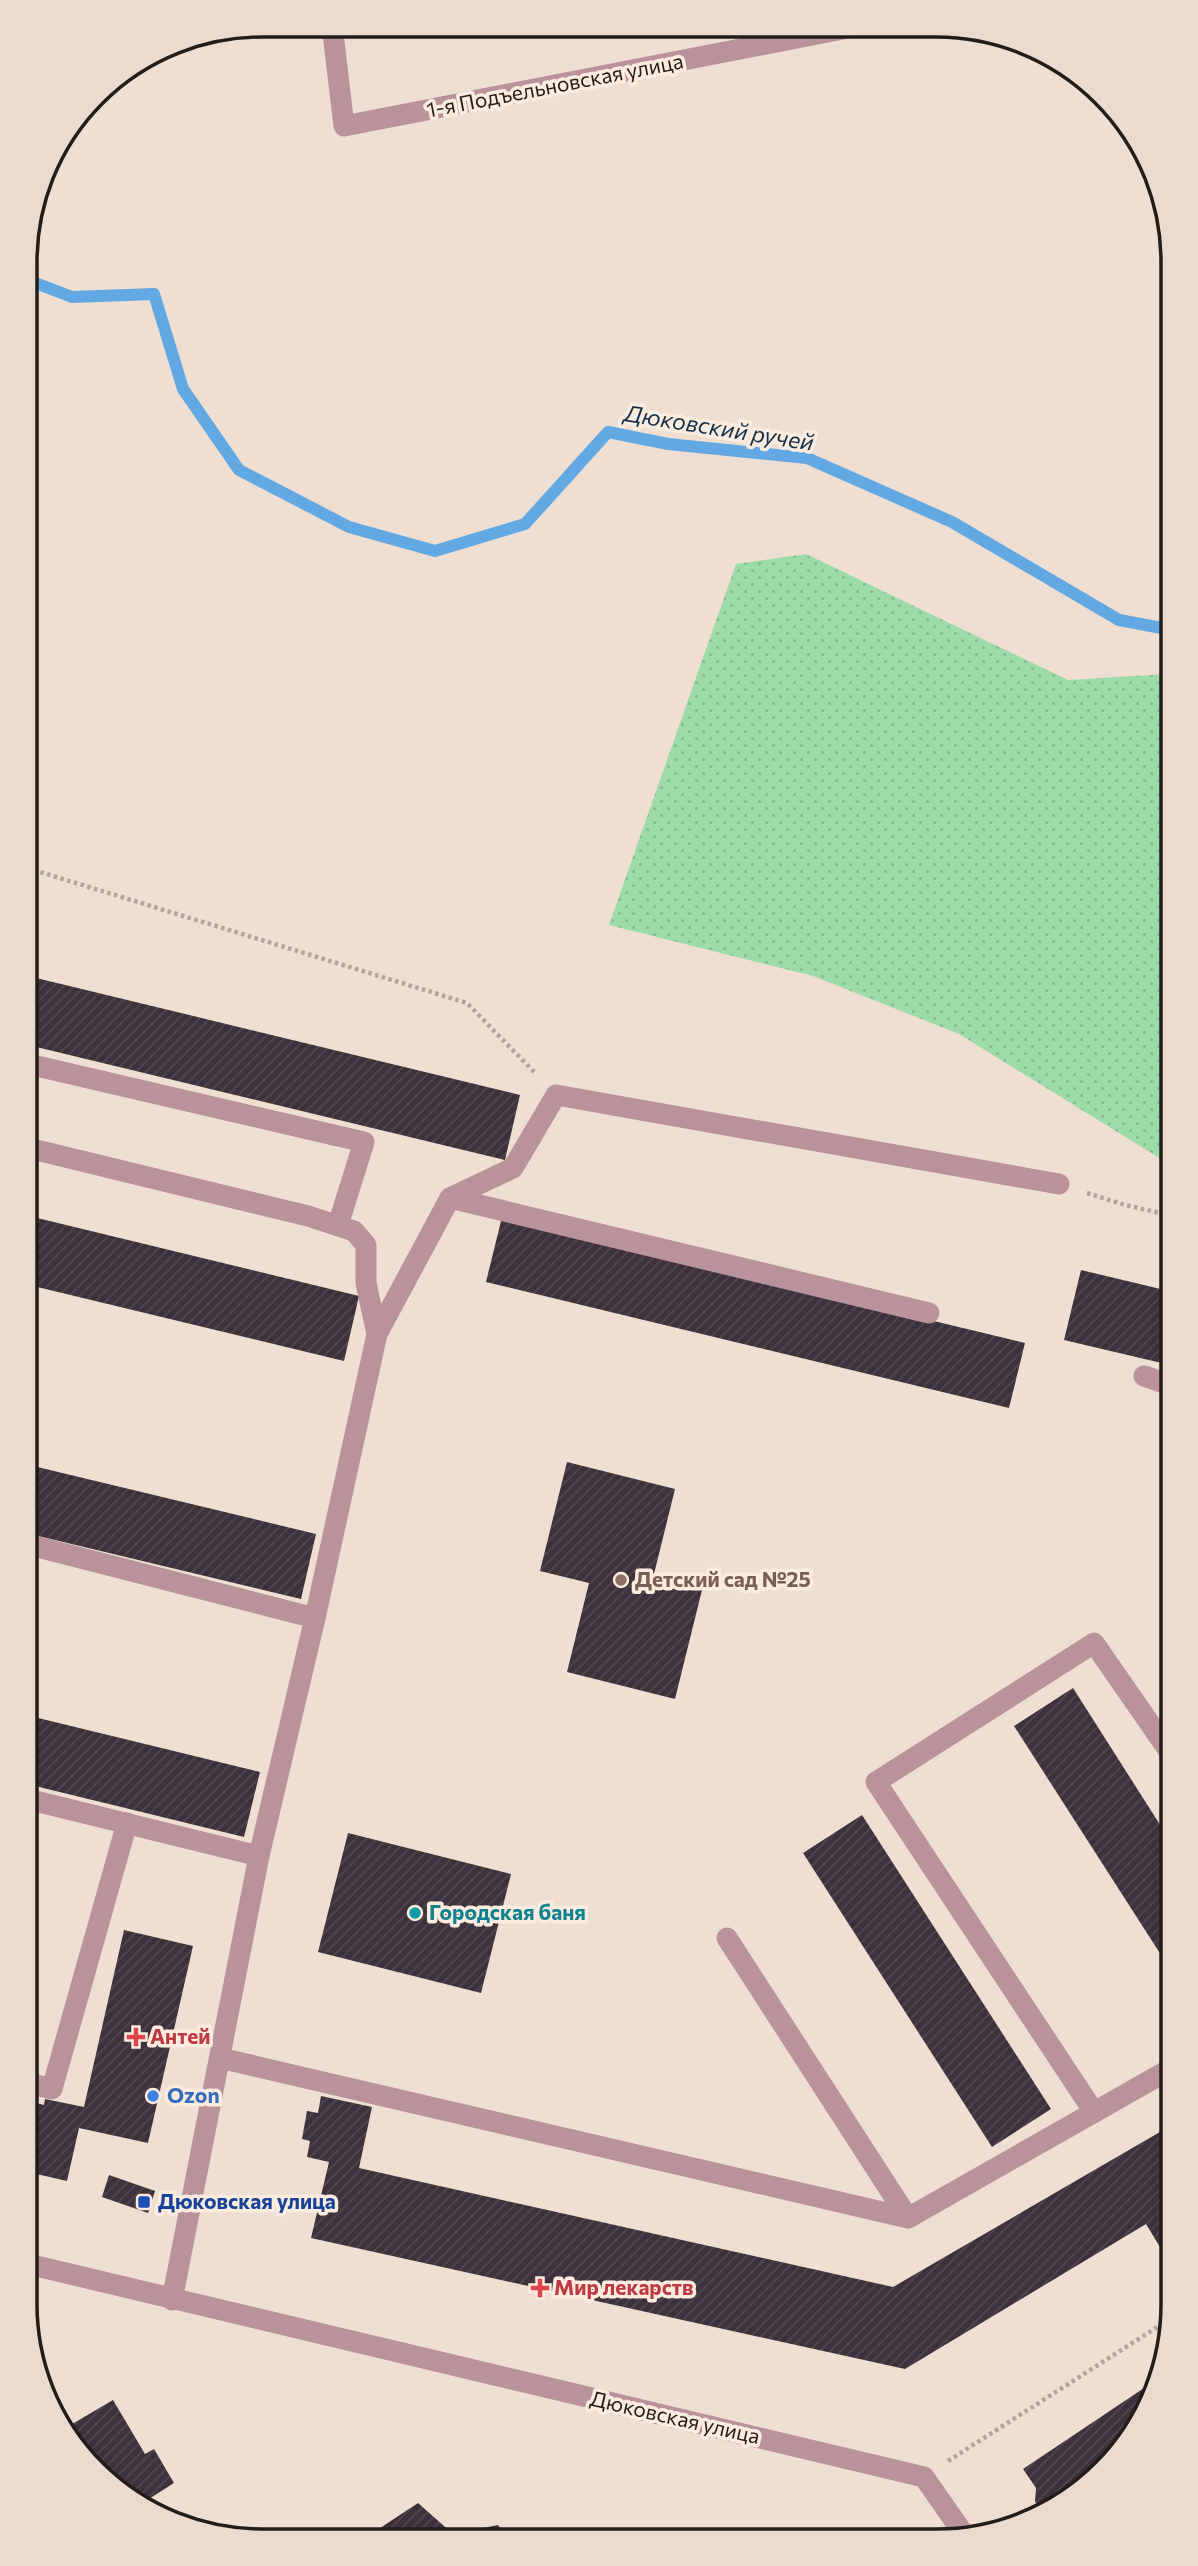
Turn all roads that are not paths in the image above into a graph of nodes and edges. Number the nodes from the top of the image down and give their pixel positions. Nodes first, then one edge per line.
1 (333, 37) edge
2 (802, 37) edge
3 (37, 1066) edge
4 (37, 1150) edge
5 (1059, 1184) road end
6 (450, 1198) junction
7 (338, 1225) junction
8 (929, 1313) dead end
9 (377, 1334) junction
10 (1144, 1376) dead end
11 (1161, 1382) edge
12 (37, 1547) edge
13 (315, 1618) junction
14 (1161, 1740) edge
15 (37, 1802) edge
16 (127, 1824) junction
17 (260, 1856) junction
18 (727, 1938) dead end
19 (220, 2058) junction
20 (1161, 2074) edge
21 (37, 2085) edge
22 (1094, 2112) junction
23 (908, 2218) junction
24 (37, 2266) edge
25 (172, 2300) junction
26 (959, 2527) edge

1 - 2 street, 1-я Подъельновская улица
3 - 7 street
4 - 7 street
5 - 6 street
6 - 8 street
6 - 9 street
7 - 9 street
9 - 13 street
10 - 11 street
12 - 13 street
13 - 17 street
14 - 22 street
15 - 16 street
16 - 17 street
16 - 21 street
17 - 19 street
18 - 23 street
19 - 23 street
19 - 25 street
20 - 22 street
22 - 23 street
24 - 25 street, Дюковская улица
25 - 26 street, Дюковская улица

